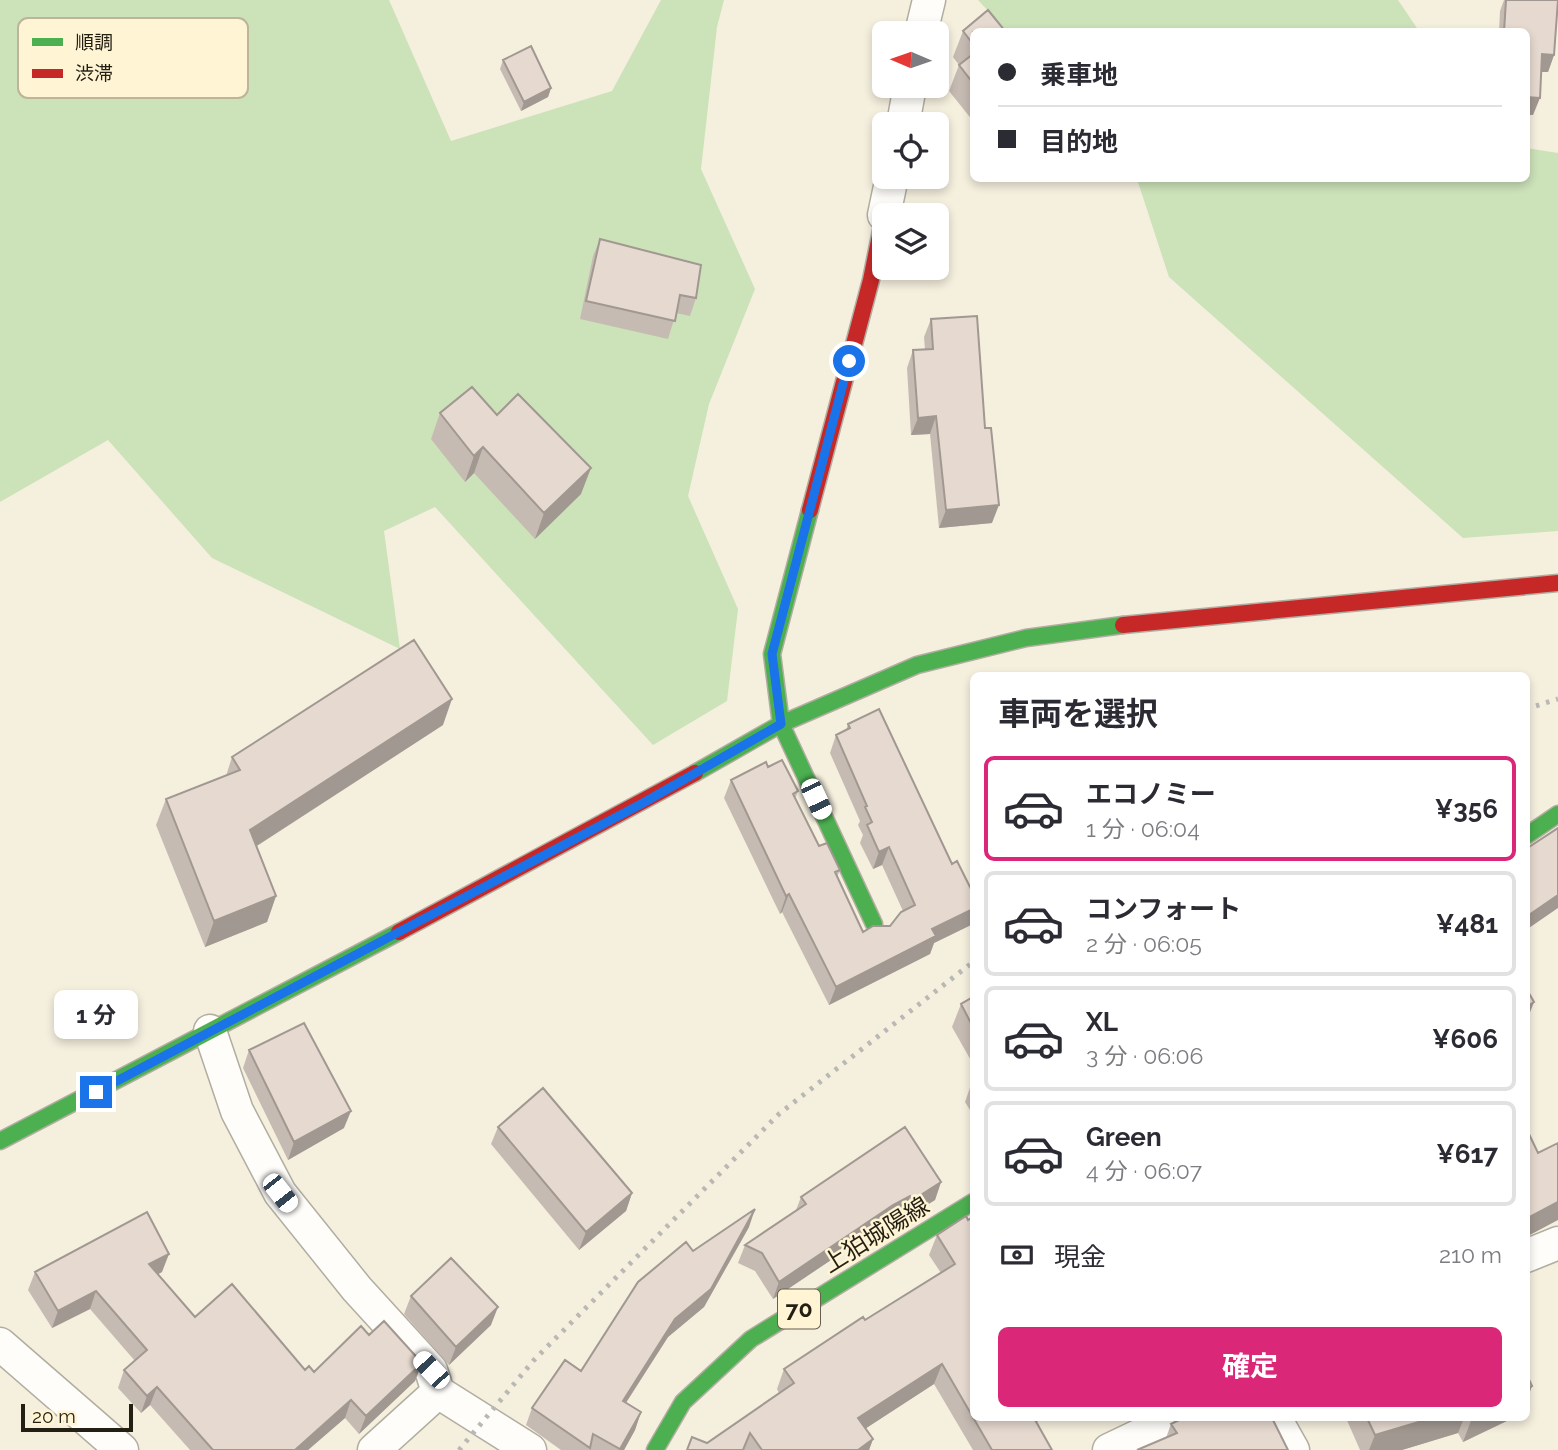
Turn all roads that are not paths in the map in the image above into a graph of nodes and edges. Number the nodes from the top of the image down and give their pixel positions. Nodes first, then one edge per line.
1 (929, 0) edge
2 (924, 21) edge
3 (872, 272) edge
4 (1558, 583) edge
5 (781, 724) junction
6 (1558, 814) edge
7 (1530, 833) edge
8 (874, 925) edge
9 (210, 1031) junction
10 (0, 1141) edge
11 (970, 1204) edge
12 (1558, 1243) edge
13 (1530, 1254) edge
14 (0, 1344) edge
15 (438, 1392) junction
16 (1169, 1421) edge
17 (1277, 1421) edge
18 (122, 1450) edge
19 (374, 1450) edge
20 (530, 1450) edge
21 (655, 1450) edge
22 (1109, 1450) edge
23 (1293, 1450) edge

1 - 2 street
3 - 5 street
4 - 5 street
5 - 8 street
5 - 9 street
6 - 7 street
9 - 10 street
9 - 15 street
11 - 21 street, 上狛城陽線 / 70
12 - 13 street
14 - 18 street
15 - 19 street
15 - 20 street
16 - 22 street
17 - 23 street

